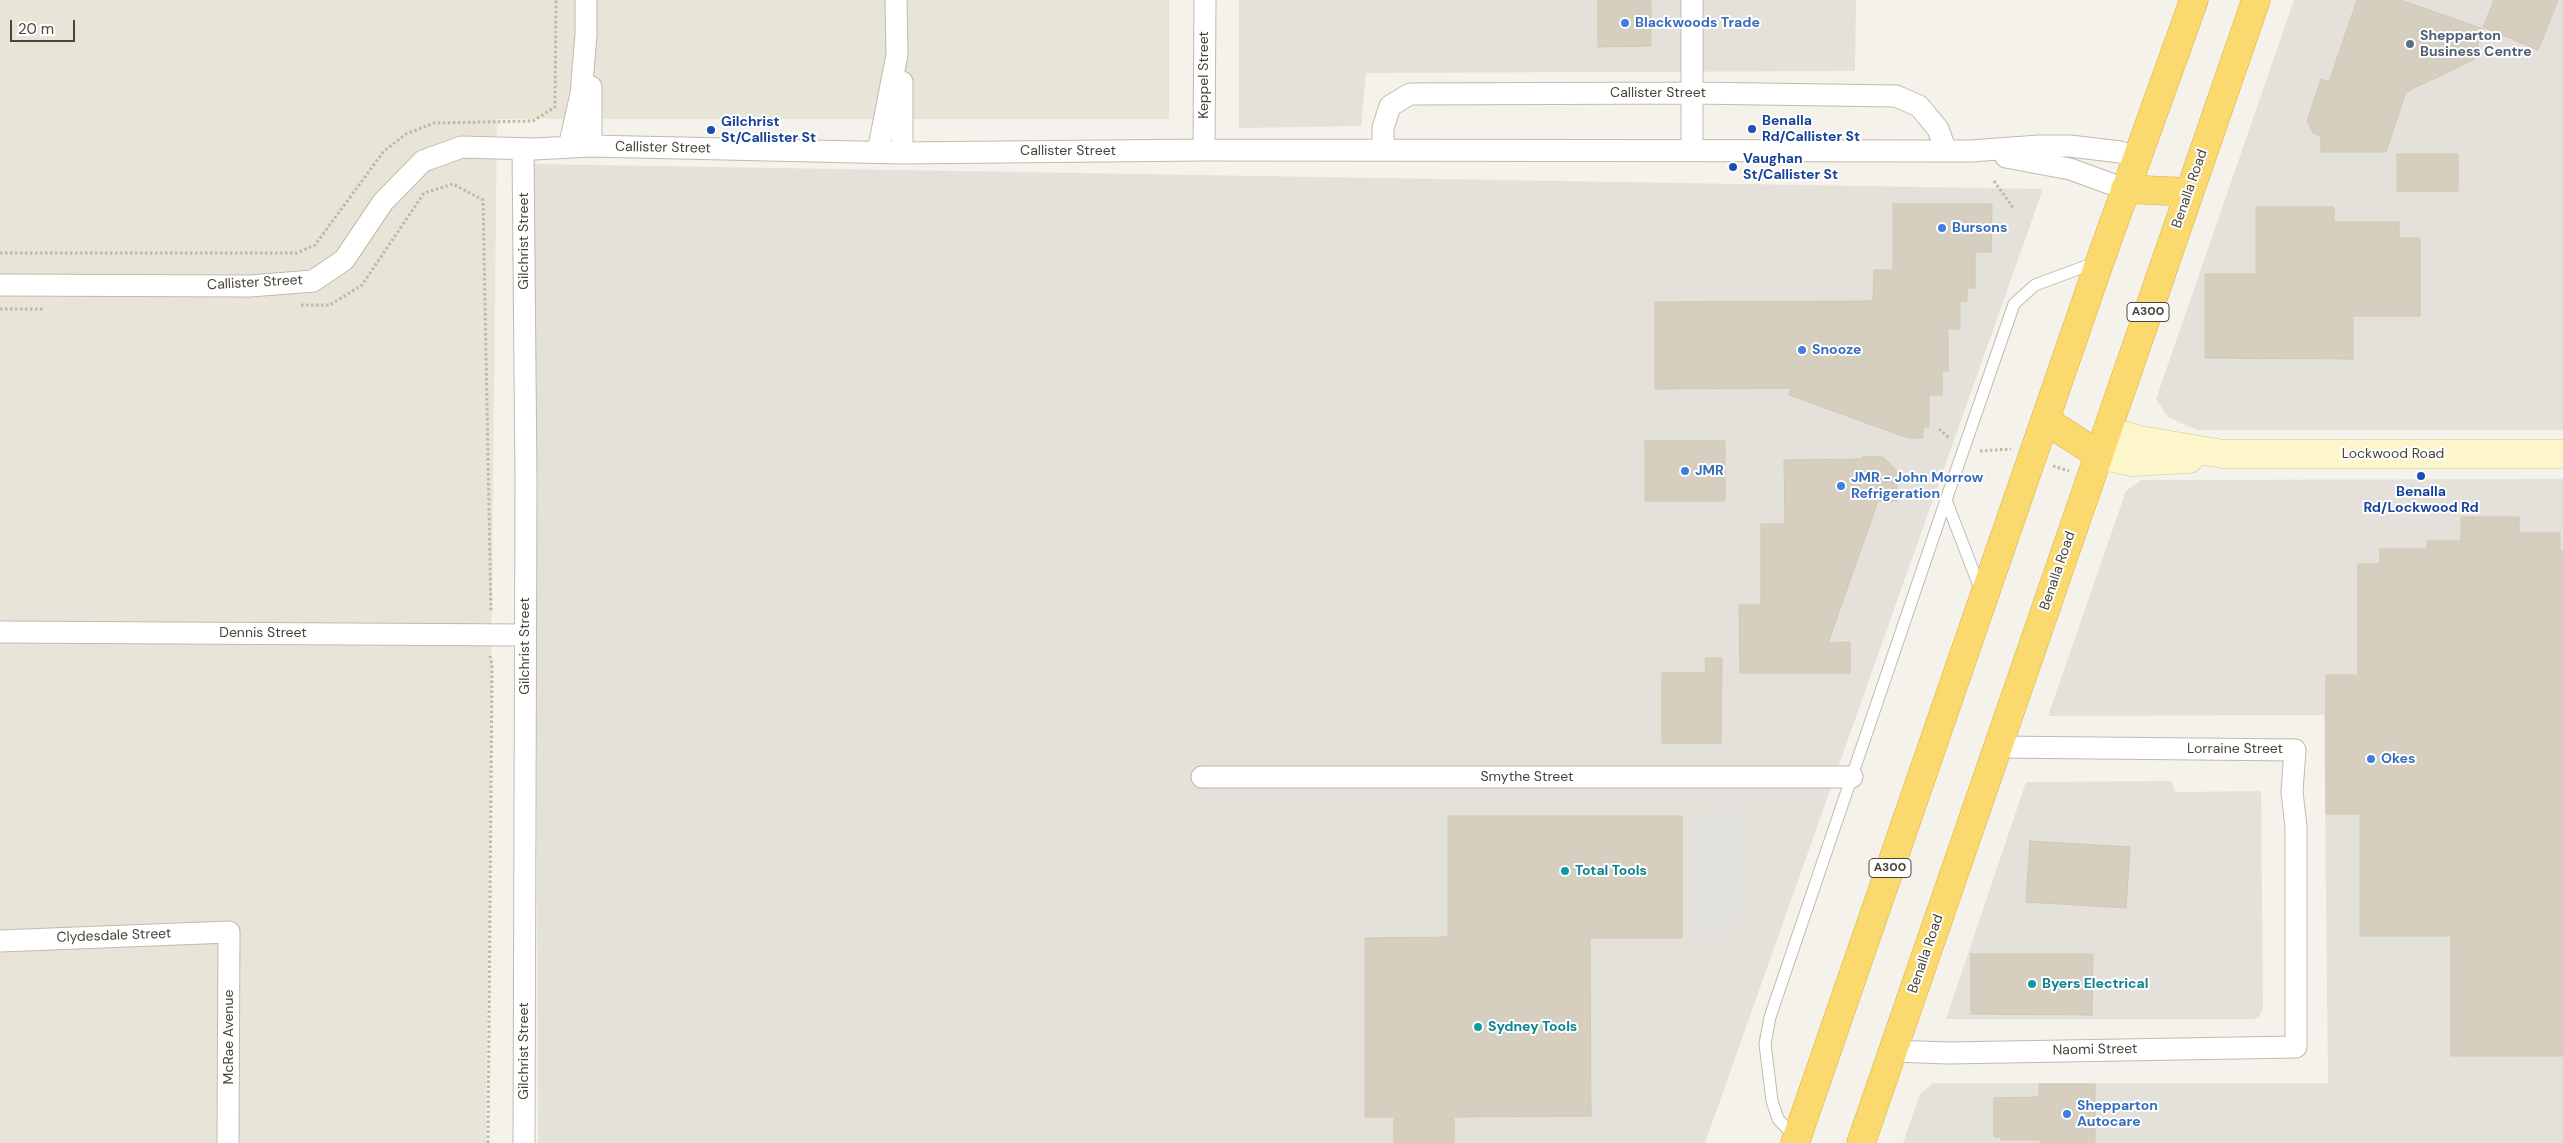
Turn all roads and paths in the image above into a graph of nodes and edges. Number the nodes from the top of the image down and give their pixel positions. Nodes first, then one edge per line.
1 (556, 0) edge
2 (586, 0) edge
3 (896, 0) edge
4 (1205, 0) edge
5 (1692, 0) edge
6 (2194, 0) edge
7 (2256, 0) edge
8 (586, 35) junction
9 (897, 55) junction
10 (1692, 93) junction
11 (591, 146) junction
12 (569, 147) junction
13 (523, 149) junction
14 (1204, 150) junction
15 (1383, 150) junction
16 (1692, 150) junction
17 (1946, 151) junction
18 (1971, 151) junction
19 (878, 152) junction
20 (902, 153) junction
21 (2137, 158) junction
22 (1994, 181) dead end
23 (2125, 189) junction
24 (2189, 192) junction
25 (2014, 209) dead end
26 (0, 253) edge
27 (2100, 261) junction
28 (0, 285) edge
29 (291, 306) dead end
30 (0, 309) edge
31 (48, 309) dead end
32 (2045, 420) junction
33 (2103, 443) junction
34 (2563, 454) edge
35 (1946, 500) junction
36 (1983, 597) junction
37 (0, 632) edge
38 (485, 635) junction
39 (525, 635) junction
40 (1997, 747) junction
41 (1852, 776) junction
42 (1202, 777) dead end
43 (229, 932) joint
44 (0, 941) edge
45 (2296, 1047) joint
46 (1893, 1051) junction
47 (1801, 1141) edge
48 (228, 1143) edge
49 (488, 1143) edge
50 (524, 1143) edge
51 (1861, 1143) edge

1 - 26 path
2 - 8 street
3 - 9 street
4 - 14 street, Keppel Street
5 - 10 street
6 - 21 highway, A300
7 - 24 highway, Benalla Road / A300
8 - 11 street
8 - 12 street
9 - 19 street
9 - 20 street
10 - 15 street, Callister Street
10 - 16 street
10 - 17 street, Callister Street
11 - 12 street, Callister Street
11 - 19 street, Callister Street
12 - 13 street, Callister Street
13 - 28 street, Callister Street
13 - 39 street, Gilchrist Street
14 - 15 street, Callister Street
14 - 20 street, Callister Street
15 - 16 street, Callister Street
16 - 17 street, Callister Street
17 - 18 street, Callister Street
18 - 21 street, Callister Street
18 - 23 street, Callister Street
19 - 20 street, Callister Street
21 - 23 highway, A300
21 - 24 highway
22 - 25 path
23 - 24 highway
23 - 27 highway, A300
24 - 33 highway, Benalla Road / A300
27 - 32 highway, A300
27 - 35 lane
29 - 38 path
30 - 31 path
32 - 33 highway
32 - 36 highway, A300
33 - 34 street, Lockwood Road
33 - 40 highway, Benalla Road / A300
35 - 36 lane
35 - 41 lane
36 - 47 highway, A300
37 - 38 street, Dennis Street
38 - 39 street, Dennis Street
38 - 49 path
39 - 50 street, Gilchrist Street
40 - 45 street, Lorraine Street
40 - 46 highway, Benalla Road / A300
41 - 42 street, Smythe Street
41 - 47 lane
43 - 44 street, Clydesdale Street
43 - 48 street, McRae Avenue
45 - 46 street, Naomi Street
46 - 51 highway, Benalla Road / A300

